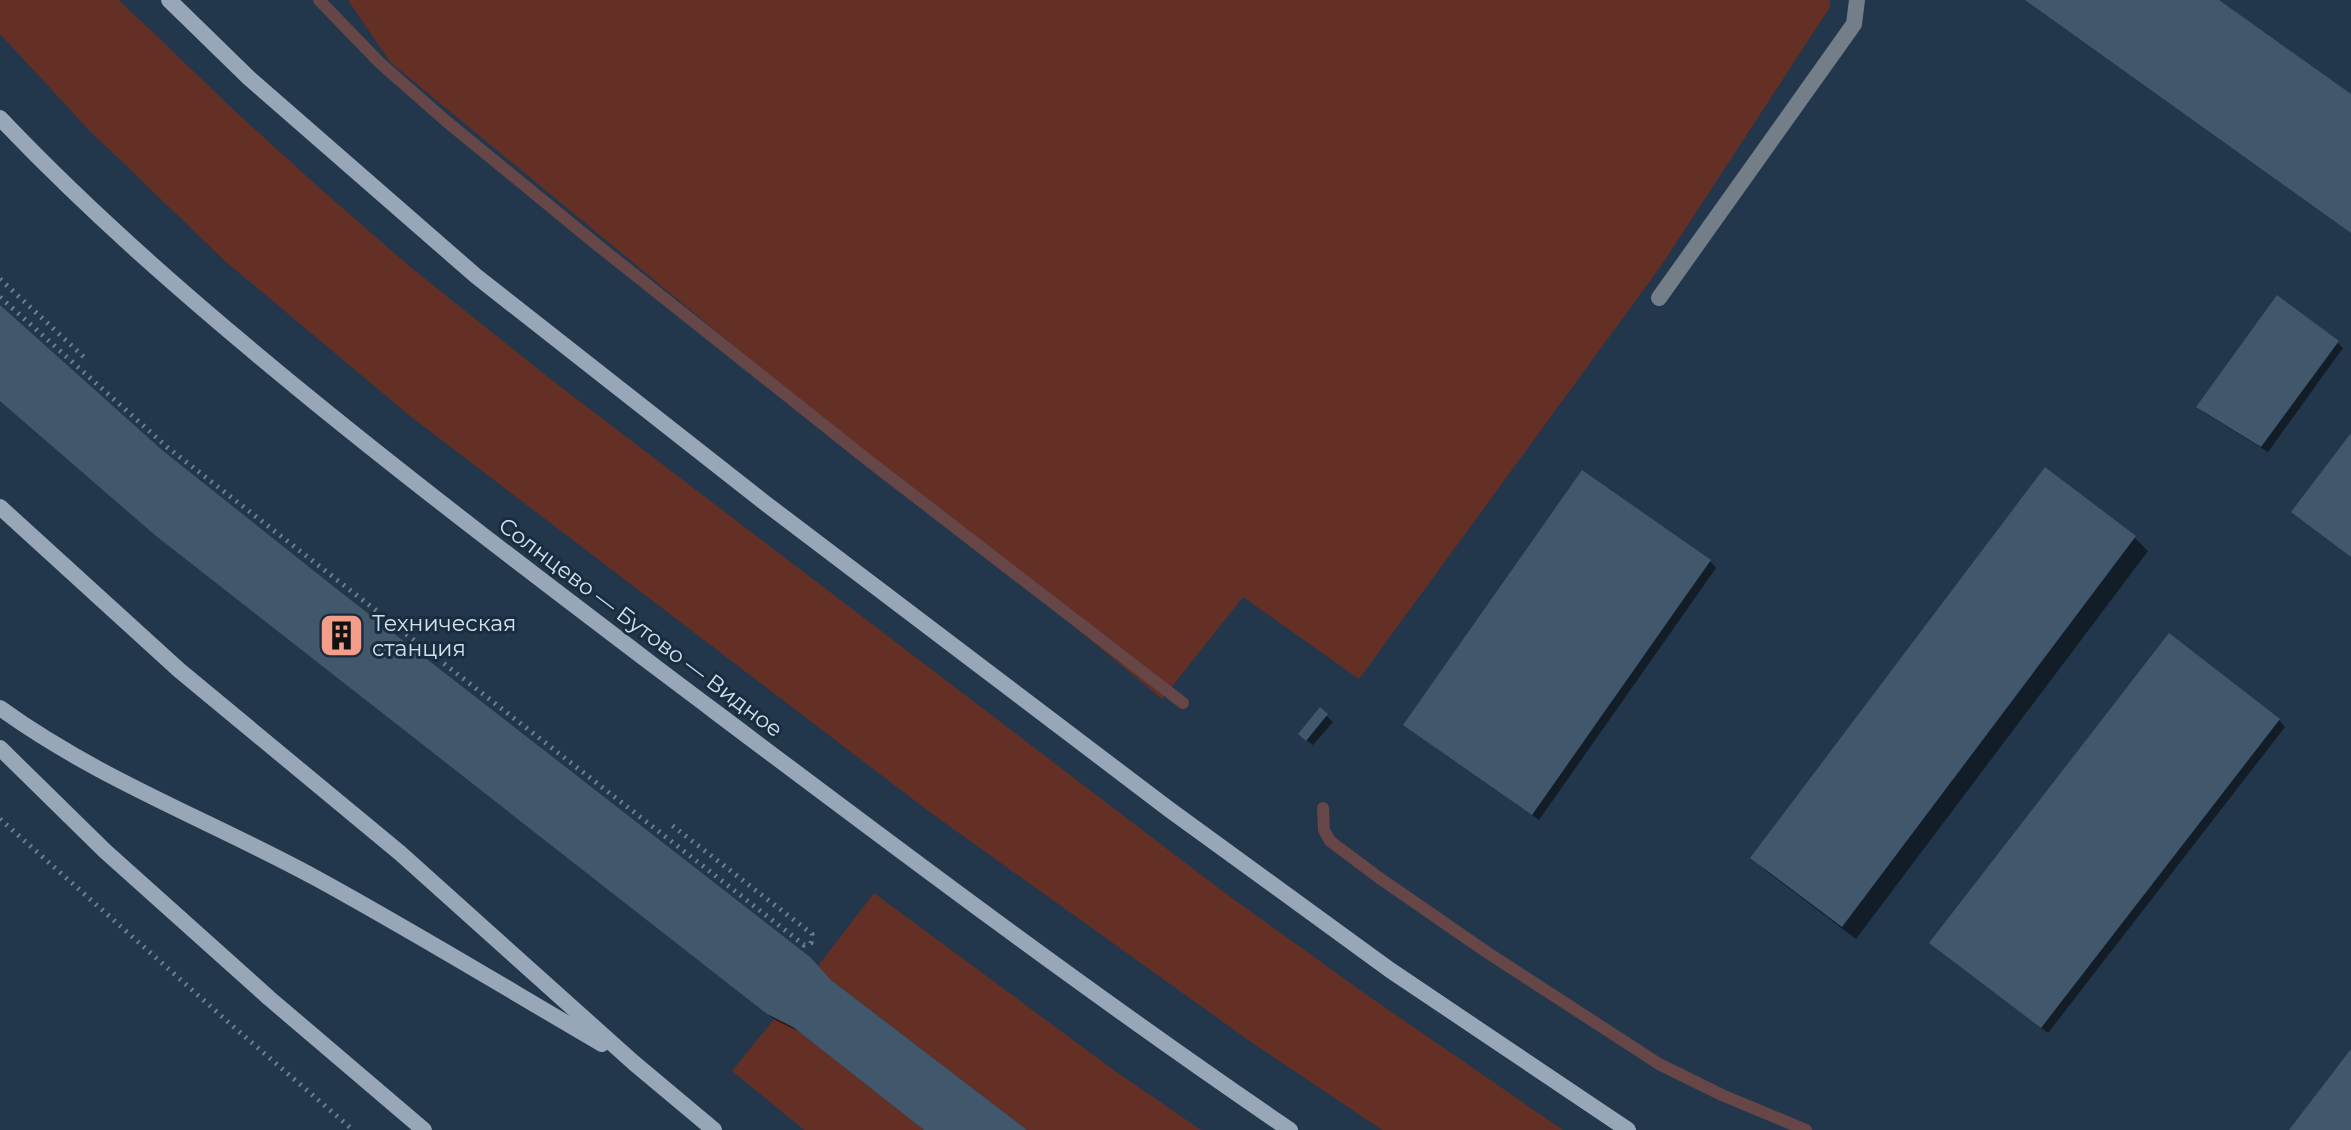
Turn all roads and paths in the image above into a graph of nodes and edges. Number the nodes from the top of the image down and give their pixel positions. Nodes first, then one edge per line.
1 (169, 0) edge
2 (1857, 0) edge
3 (0, 118) edge
4 (0, 279) edge
5 (0, 297) edge
6 (1659, 298) dead end
7 (86, 359) dead end
8 (0, 507) edge
9 (0, 708) edge
10 (0, 748) edge
11 (0, 819) edge
12 (669, 823) dead end
13 (634, 1063) junction
14 (353, 1130) edge
15 (424, 1130) edge
16 (714, 1130) edge
17 (1290, 1130) edge
18 (1628, 1130) edge

1 - 18 main road
2 - 6 street
3 - 17 main road, Солнцево — Бутово — Видное
4 - 7 path
5 - 12 path
8 - 13 main road
9 - 13 main road
10 - 15 main road
11 - 14 path
13 - 16 main road

